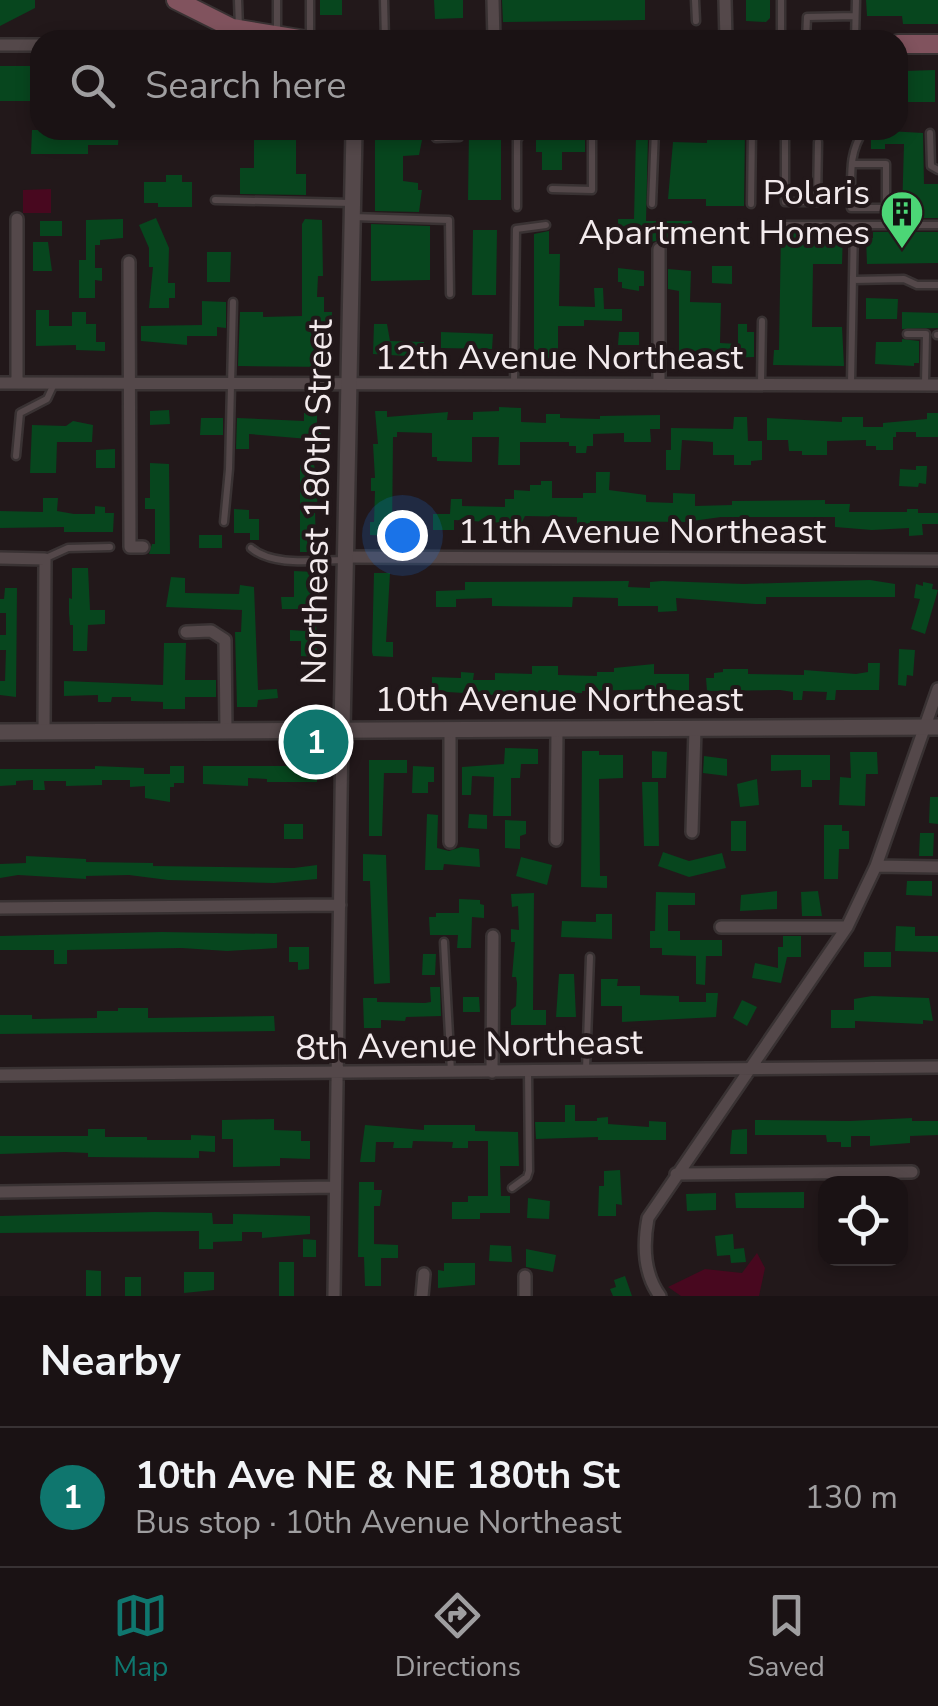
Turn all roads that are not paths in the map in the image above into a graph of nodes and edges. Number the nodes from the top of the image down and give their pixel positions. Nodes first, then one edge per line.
1 (176, 0) edge
2 (238, 0) edge
3 (277, 0) edge
4 (310, 0) edge
5 (384, 0) edge
6 (493, 0) edge
7 (695, 0) edge
8 (725, 0) edge
9 (781, 0) edge
10 (856, 0) edge
11 (199, 5) edge
12 (855, 16) junction
13 (696, 20) dead end
14 (236, 29) junction
15 (241, 30) edge
16 (283, 30) edge
17 (289, 30) edge
18 (385, 30) edge
19 (494, 30) edge
20 (726, 30) edge
21 (781, 30) edge
22 (806, 30) edge
23 (854, 30) edge
24 (908, 44) edge
25 (938, 44) edge
26 (0, 45) edge
27 (30, 45) edge
28 (930, 133) dead end
29 (354, 140) edge
30 (517, 140) edge
31 (592, 140) edge
32 (655, 140) edge
33 (752, 140) edge
34 (785, 140) edge
35 (857, 140) edge
36 (818, 142) dead end
37 (852, 164) junction
38 (938, 170) edge
39 (552, 190) dead end
40 (215, 200) dead end
41 (652, 204) dead end
42 (752, 204) dead end
43 (517, 207) dead end
44 (352, 210) junction
45 (17, 219) dead end
46 (546, 225) dead end
47 (785, 225) dead end
48 (854, 225) junction
49 (938, 225) edge
50 (659, 249) dead end
51 (129, 262) dead end
52 (853, 280) junction
53 (938, 285) edge
54 (450, 294) dead end
55 (233, 302) dead end
56 (762, 321) dead end
57 (906, 334) dead end
58 (0, 383) edge
59 (17, 383) junction
60 (54, 383) junction
61 (129, 384) junction
62 (230, 384) junction
63 (350, 384) junction
64 (514, 384) junction
65 (659, 384) junction
66 (761, 384) junction
67 (851, 384) junction
68 (932, 384) edge
69 (16, 456) dead end
70 (224, 522) dead end
71 (110, 547) dead end
72 (136, 547) dead end
73 (251, 548) dead end
74 (0, 558) edge
75 (345, 558) junction
76 (45, 559) junction
77 (938, 560) edge
78 (186, 632) dead end
79 (938, 690) edge
80 (932, 727) edge
81 (695, 729) junction
82 (342, 730) junction
83 (450, 730) junction
84 (557, 730) junction
85 (226, 731) junction
86 (0, 732) edge
87 (44, 732) junction
88 (692, 832) dead end
89 (556, 840) dead end
90 (450, 842) dead end
91 (876, 866) junction
92 (938, 867) edge
93 (340, 905) junction
94 (0, 908) edge
95 (721, 927) dead end
96 (847, 927) junction
97 (493, 936) dead end
98 (444, 942) dead end
99 (590, 957) dead end
100 (938, 1067) edge
101 (752, 1068) junction
102 (586, 1070) junction
103 (492, 1072) junction
104 (528, 1072) junction
105 (450, 1073) junction
106 (0, 1075) edge
107 (337, 1075) junction
108 (912, 1172) dead end
109 (676, 1174) junction
110 (335, 1188) junction
111 (512, 1188) dead end
112 (0, 1192) edge
113 (424, 1274) dead end
114 (525, 1276) dead end
115 (334, 1296) edge
116 (422, 1296) edge
117 (525, 1296) edge
118 (660, 1296) edge

1 - 11 main road
2 - 14 lane
3 - 16 lane
4 - 17 lane
5 - 18 lane
6 - 19 street
7 - 13 lane
8 - 20 street
9 - 21 lane
10 - 12 lane
11 - 14 main road
12 - 22 lane
12 - 23 lane
14 - 15 main road
24 - 25 main road
26 - 27 street
28 - 38 lane
29 - 44 street, Northeast 180th Street
30 - 43 lane
31 - 39 lane
32 - 41 lane
33 - 42 lane
34 - 36 lane
35 - 37 lane
37 - 37 lane
40 - 44 lane
44 - 54 lane
44 - 63 street, Northeast 180th Street
45 - 59 street
46 - 64 lane
47 - 48 lane
48 - 49 lane
48 - 52 lane
50 - 65 street
51 - 61 street
52 - 53 lane
52 - 67 lane
55 - 62 lane
56 - 66 lane
57 - 68 lane
58 - 59 street, 12th Avenue Northeast
59 - 60 street, 12th Avenue Northeast
60 - 61 street, 12th Avenue Northeast
60 - 69 lane
61 - 62 street, 12th Avenue Northeast
61 - 72 street
62 - 63 street, 12th Avenue Northeast
62 - 70 lane
63 - 64 street, 12th Avenue Northeast
63 - 75 street, Northeast 180th Street
64 - 65 street, 12th Avenue Northeast
65 - 66 street, 12th Avenue Northeast
66 - 67 street, 12th Avenue Northeast
67 - 68 street, 12th Avenue Northeast
71 - 76 lane
73 - 75 lane
74 - 76 street
75 - 77 street, 11th Avenue Northeast
75 - 82 street, Northeast 180th Street
76 - 87 street
78 - 85 street
79 - 80 street
80 - 81 street, 10th Avenue Northeast
80 - 91 street
81 - 84 street, 10th Avenue Northeast
81 - 88 street
82 - 83 street, 10th Avenue Northeast
82 - 85 street, 10th Avenue Northeast
82 - 93 street, Northeast 180th Street
83 - 84 street, 10th Avenue Northeast
83 - 90 street
84 - 89 street
85 - 87 street, 10th Avenue Northeast
86 - 87 street, 10th Avenue Northeast
91 - 92 street
91 - 96 street
93 - 94 street
93 - 107 street, Northeast 180th Street
95 - 96 street
96 - 101 street
97 - 103 street
98 - 105 lane
99 - 102 lane
100 - 101 street, 8th Avenue Northeast
101 - 102 street, 8th Avenue Northeast
101 - 109 street
102 - 104 street, 8th Avenue Northeast
103 - 104 street, 8th Avenue Northeast
103 - 105 street, 8th Avenue Northeast
104 - 111 lane
105 - 107 street, 8th Avenue Northeast
106 - 107 street, 8th Avenue Northeast
107 - 110 street, Northeast 180th Street
108 - 109 street
109 - 118 street
110 - 112 street
110 - 115 street, Northeast 180th Street
113 - 116 street
114 - 117 street

